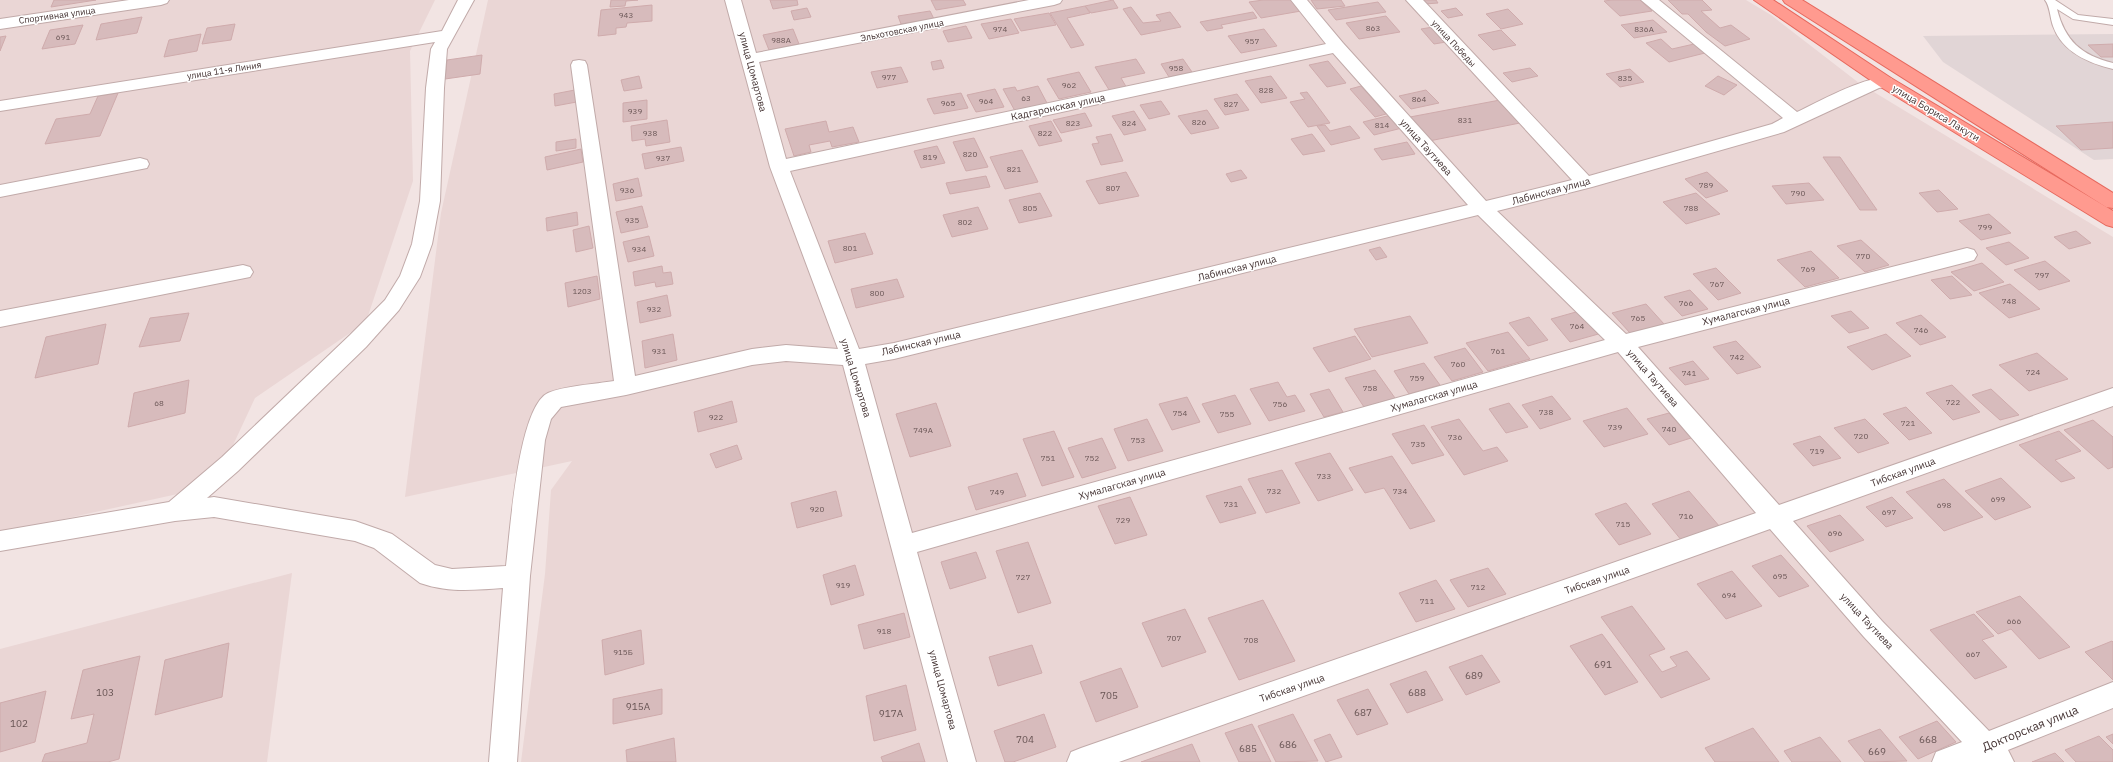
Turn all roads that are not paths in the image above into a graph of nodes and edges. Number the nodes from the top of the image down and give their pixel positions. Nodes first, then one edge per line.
1 (161, 0) edge
2 (466, 0) edge
3 (733, 0) edge
4 (1054, 0) edge
5 (1299, 0) edge
6 (1414, 0) edge
7 (1649, 0) edge
8 (1762, 0) edge
9 (1791, 0) edge
10 (2050, 2) edge
11 (2113, 22) edge
12 (0, 24) edge
13 (447, 35) junction
14 (1337, 47) junction
15 (749, 59) junction
16 (580, 64) dead end
17 (2113, 66) edge
18 (1886, 82) junction
19 (0, 106) edge
20 (1795, 119) junction
21 (140, 164) dead end
22 (778, 167) junction
23 (1585, 183) junction
24 (0, 191) edge
25 (2113, 202) edge
26 (1483, 209) junction
27 (2113, 220) edge
28 (1967, 255) dead end
29 (243, 272) dead end
30 (0, 319) edge
31 (1622, 343) junction
32 (852, 358) junction
33 (626, 387) junction
34 (2113, 397) edge
35 (175, 511) junction
36 (1774, 518) junction
37 (0, 541) edge
38 (903, 546) junction
39 (517, 576) junction
40 (2113, 695) edge
41 (1993, 754) edge
42 (503, 762) edge
43 (962, 762) edge
44 (1081, 762) edge
45 (1946, 762) edge

1 - 12 street, Спортивная улица
2 - 13 street
3 - 15 street, улица Цомартова
4 - 15 street, Эльхотовская улица
5 - 14 street, улица Таутиева
6 - 23 street, улица Победы
7 - 20 street
8 - 18 main road, улица Бориса Лакути
9 - 25 main road, улица Бориса Лакути
10 - 11 lane
10 - 17 lane
13 - 19 street, улица 11-я Линия
13 - 35 street
14 - 22 street, Кадгаронская улица
14 - 26 street, улица Таутиева
15 - 22 street, улица Цомартова
16 - 33 street
18 - 20 street, Лабинская улица
18 - 27 main road, улица Бориса Лакути
20 - 23 street, Лабинская улица
21 - 24 street
22 - 32 street, улица Цомартова
23 - 26 street, Лабинская улица
26 - 31 street, улица Таутиева
26 - 32 street, Лабинская улица
28 - 31 street, Хумалагская улица
29 - 30 street
31 - 36 street, улица Таутиева
31 - 38 street, Хумалагская улица
32 - 33 street, Лабинская улица
32 - 38 street, улица Цомартова
33 - 39 street, Лабинская улица
34 - 36 street, Тибская улица
35 - 37 street
35 - 39 street
36 - 41 street, улица Таутиева
36 - 44 street, Тибская улица
38 - 43 street, улица Цомартова
39 - 42 street, Лабинская улица
40 - 41 street, Докторская улица
41 - 45 street, Докторская улица

